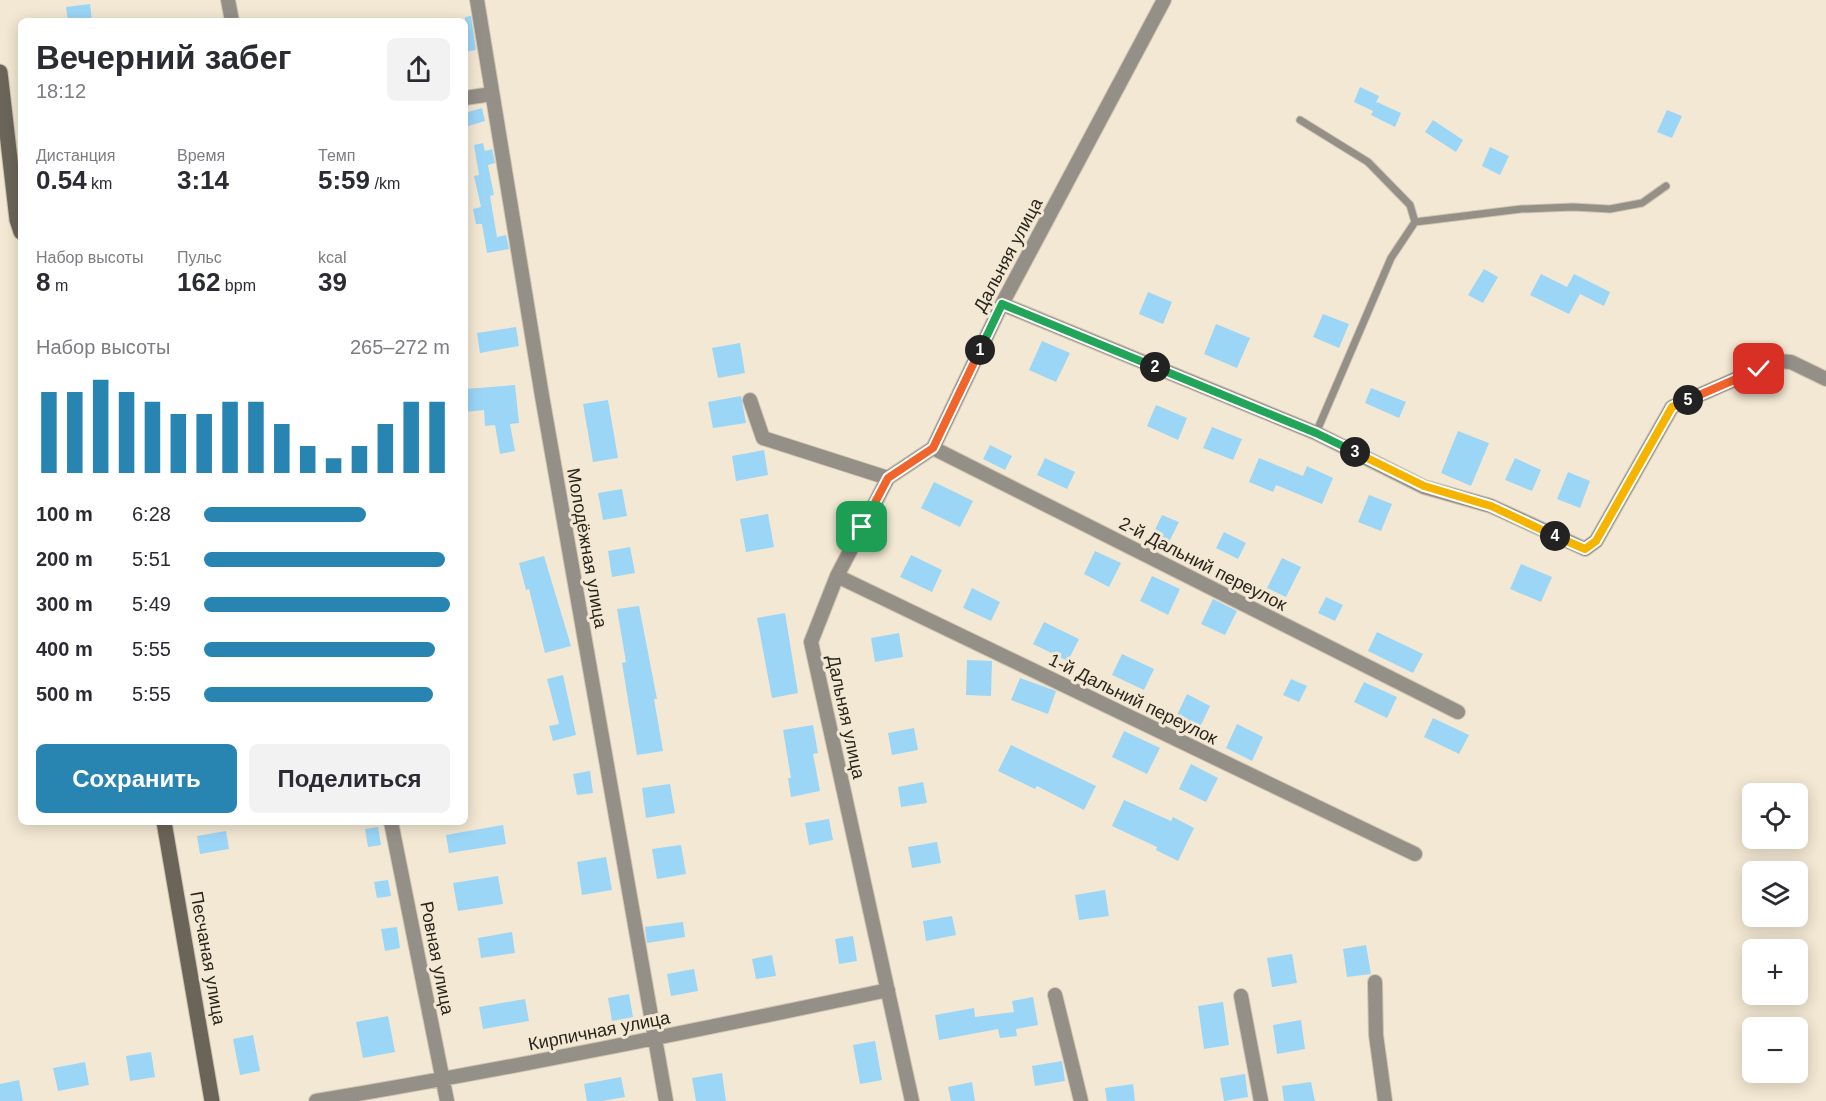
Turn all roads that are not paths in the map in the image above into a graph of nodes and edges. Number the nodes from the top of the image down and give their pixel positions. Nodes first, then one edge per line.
1 (228, 0) edge
2 (477, 0) edge
3 (1164, 0) edge
4 (231, 18) edge
5 (0, 72) edge
6 (492, 94) junction
7 (468, 98) edge
8 (1300, 120) dead end
9 (1666, 186) dead end
10 (18, 187) edge
11 (1415, 222) junction
12 (18, 223) edge
13 (1002, 304) junction
14 (1826, 379) edge
15 (750, 400) dead end
16 (1316, 433) junction
17 (933, 448) junction
18 (888, 478) junction
19 (837, 576) junction
20 (1458, 712) dead end
21 (165, 825) edge
22 (392, 825) edge
23 (1414, 854) dead end
24 (1375, 982) dead end
25 (888, 990) junction
26 (1055, 995) dead end
27 (1241, 996) dead end
28 (655, 1039) junction
29 (443, 1080) junction
30 (212, 1101) edge
31 (316, 1101) edge
32 (447, 1101) edge
33 (666, 1101) edge
34 (912, 1101) edge
35 (1081, 1101) edge
36 (1261, 1101) edge
37 (1384, 1101) edge

1 - 4 street
2 - 6 street, Молодёжная улица
3 - 13 street, Дальняя улица
5 - 10 street
6 - 7 street
6 - 28 street, Молодёжная улица
8 - 11 lane
9 - 11 lane
10 - 12 street
11 - 16 lane
13 - 16 street
13 - 17 street, Дальняя улица
14 - 16 street
15 - 18 street
17 - 18 street, Дальняя улица
17 - 20 street, 2-й Дальний переулок
18 - 19 street, Дальняя улица
19 - 23 street, 1-й Дальний переулок
19 - 25 street, Дальняя улица
21 - 30 street, Песчаная улица
22 - 29 street, Ровная улица
24 - 37 street
25 - 28 street, Кирпичная улица
25 - 34 street, Дальняя улица
26 - 35 street
27 - 36 street
28 - 29 street, Кирпичная улица
28 - 33 street, Молодёжная улица
29 - 31 street, Кирпичная улица
29 - 32 street, Ровная улица

